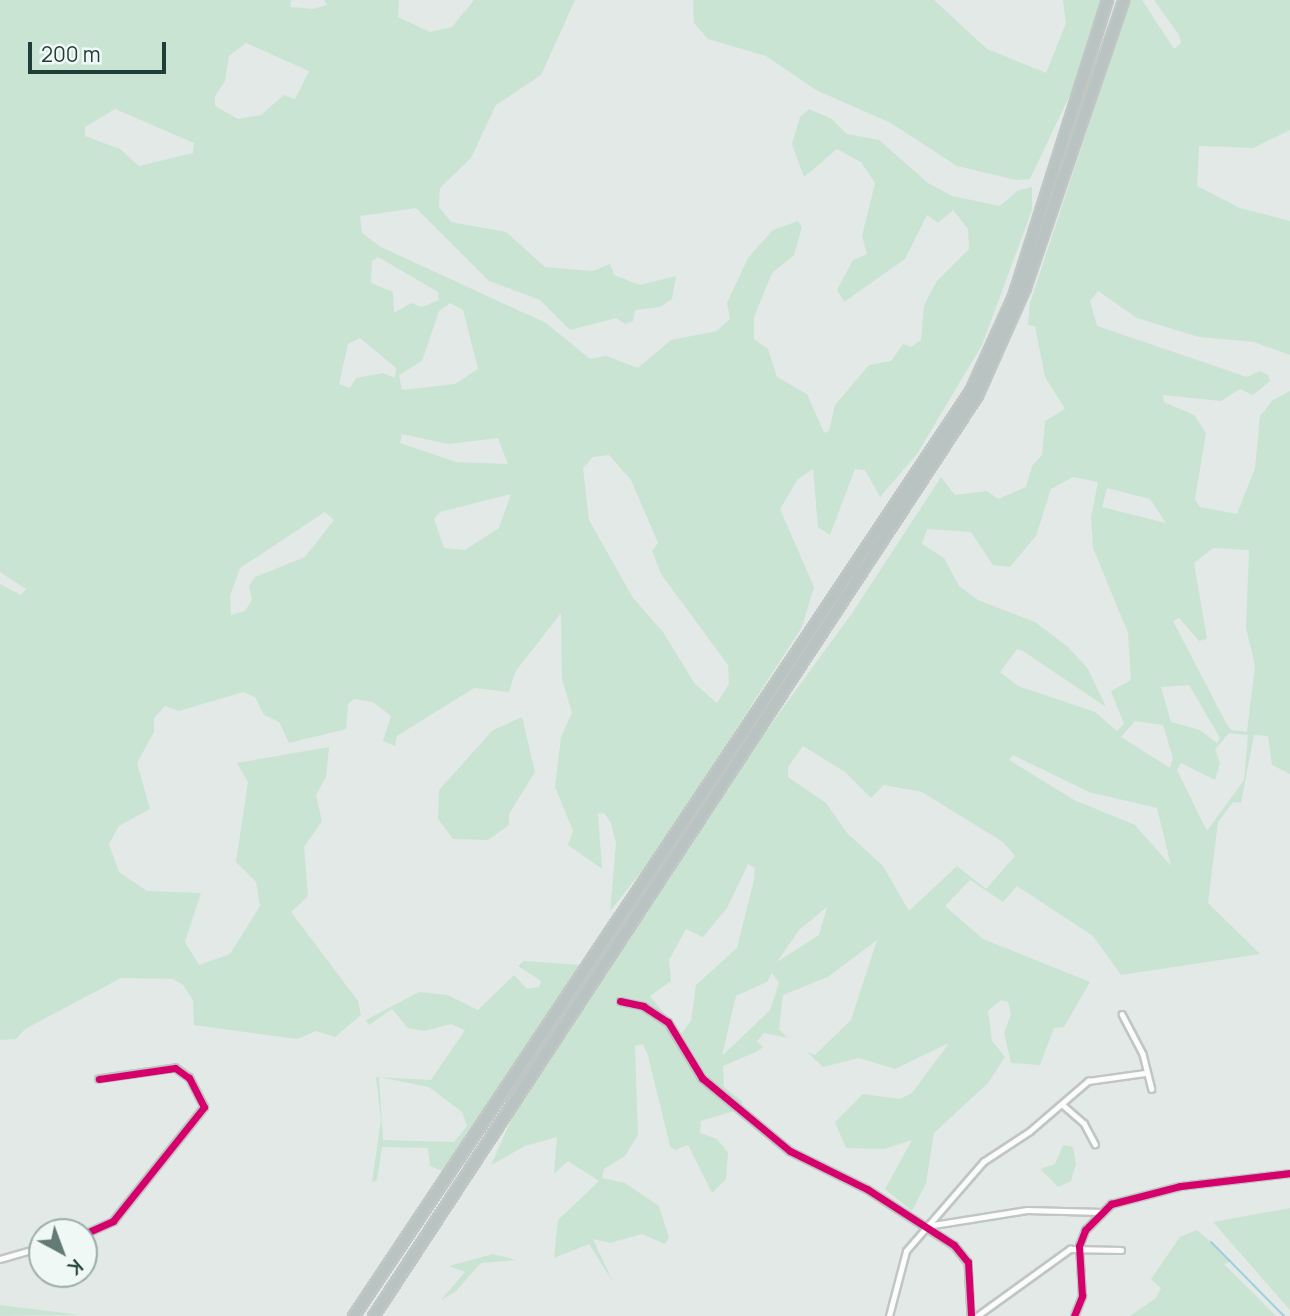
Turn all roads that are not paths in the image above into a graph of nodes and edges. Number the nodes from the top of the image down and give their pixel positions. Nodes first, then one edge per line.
1 (1107, 0) edge
2 (1123, 0) edge
3 (620, 1001) dead end
4 (1122, 1014) dead end
5 (1146, 1073) junction
6 (99, 1079) dead end
7 (1153, 1089) dead end
8 (1063, 1105) junction
9 (1096, 1144) dead end
10 (1290, 1173) edge
11 (1101, 1212) junction
12 (926, 1226) junction
13 (98, 1228) edge
14 (1079, 1246) junction
15 (1121, 1250) dead end
16 (28, 1251) edge
17 (0, 1259) edge
18 (353, 1316) edge
19 (373, 1316) edge
20 (889, 1316) edge
21 (971, 1316) edge
22 (976, 1316) edge
23 (1074, 1316) edge

1 - 18 highway
2 - 19 highway
3 - 12 street
4 - 5 street
5 - 7 street
5 - 8 street
6 - 13 street
8 - 9 street
8 - 12 street
10 - 11 street
11 - 12 street
11 - 14 street
12 - 20 street
12 - 21 street
14 - 15 street
14 - 22 street
14 - 23 street
16 - 17 street

